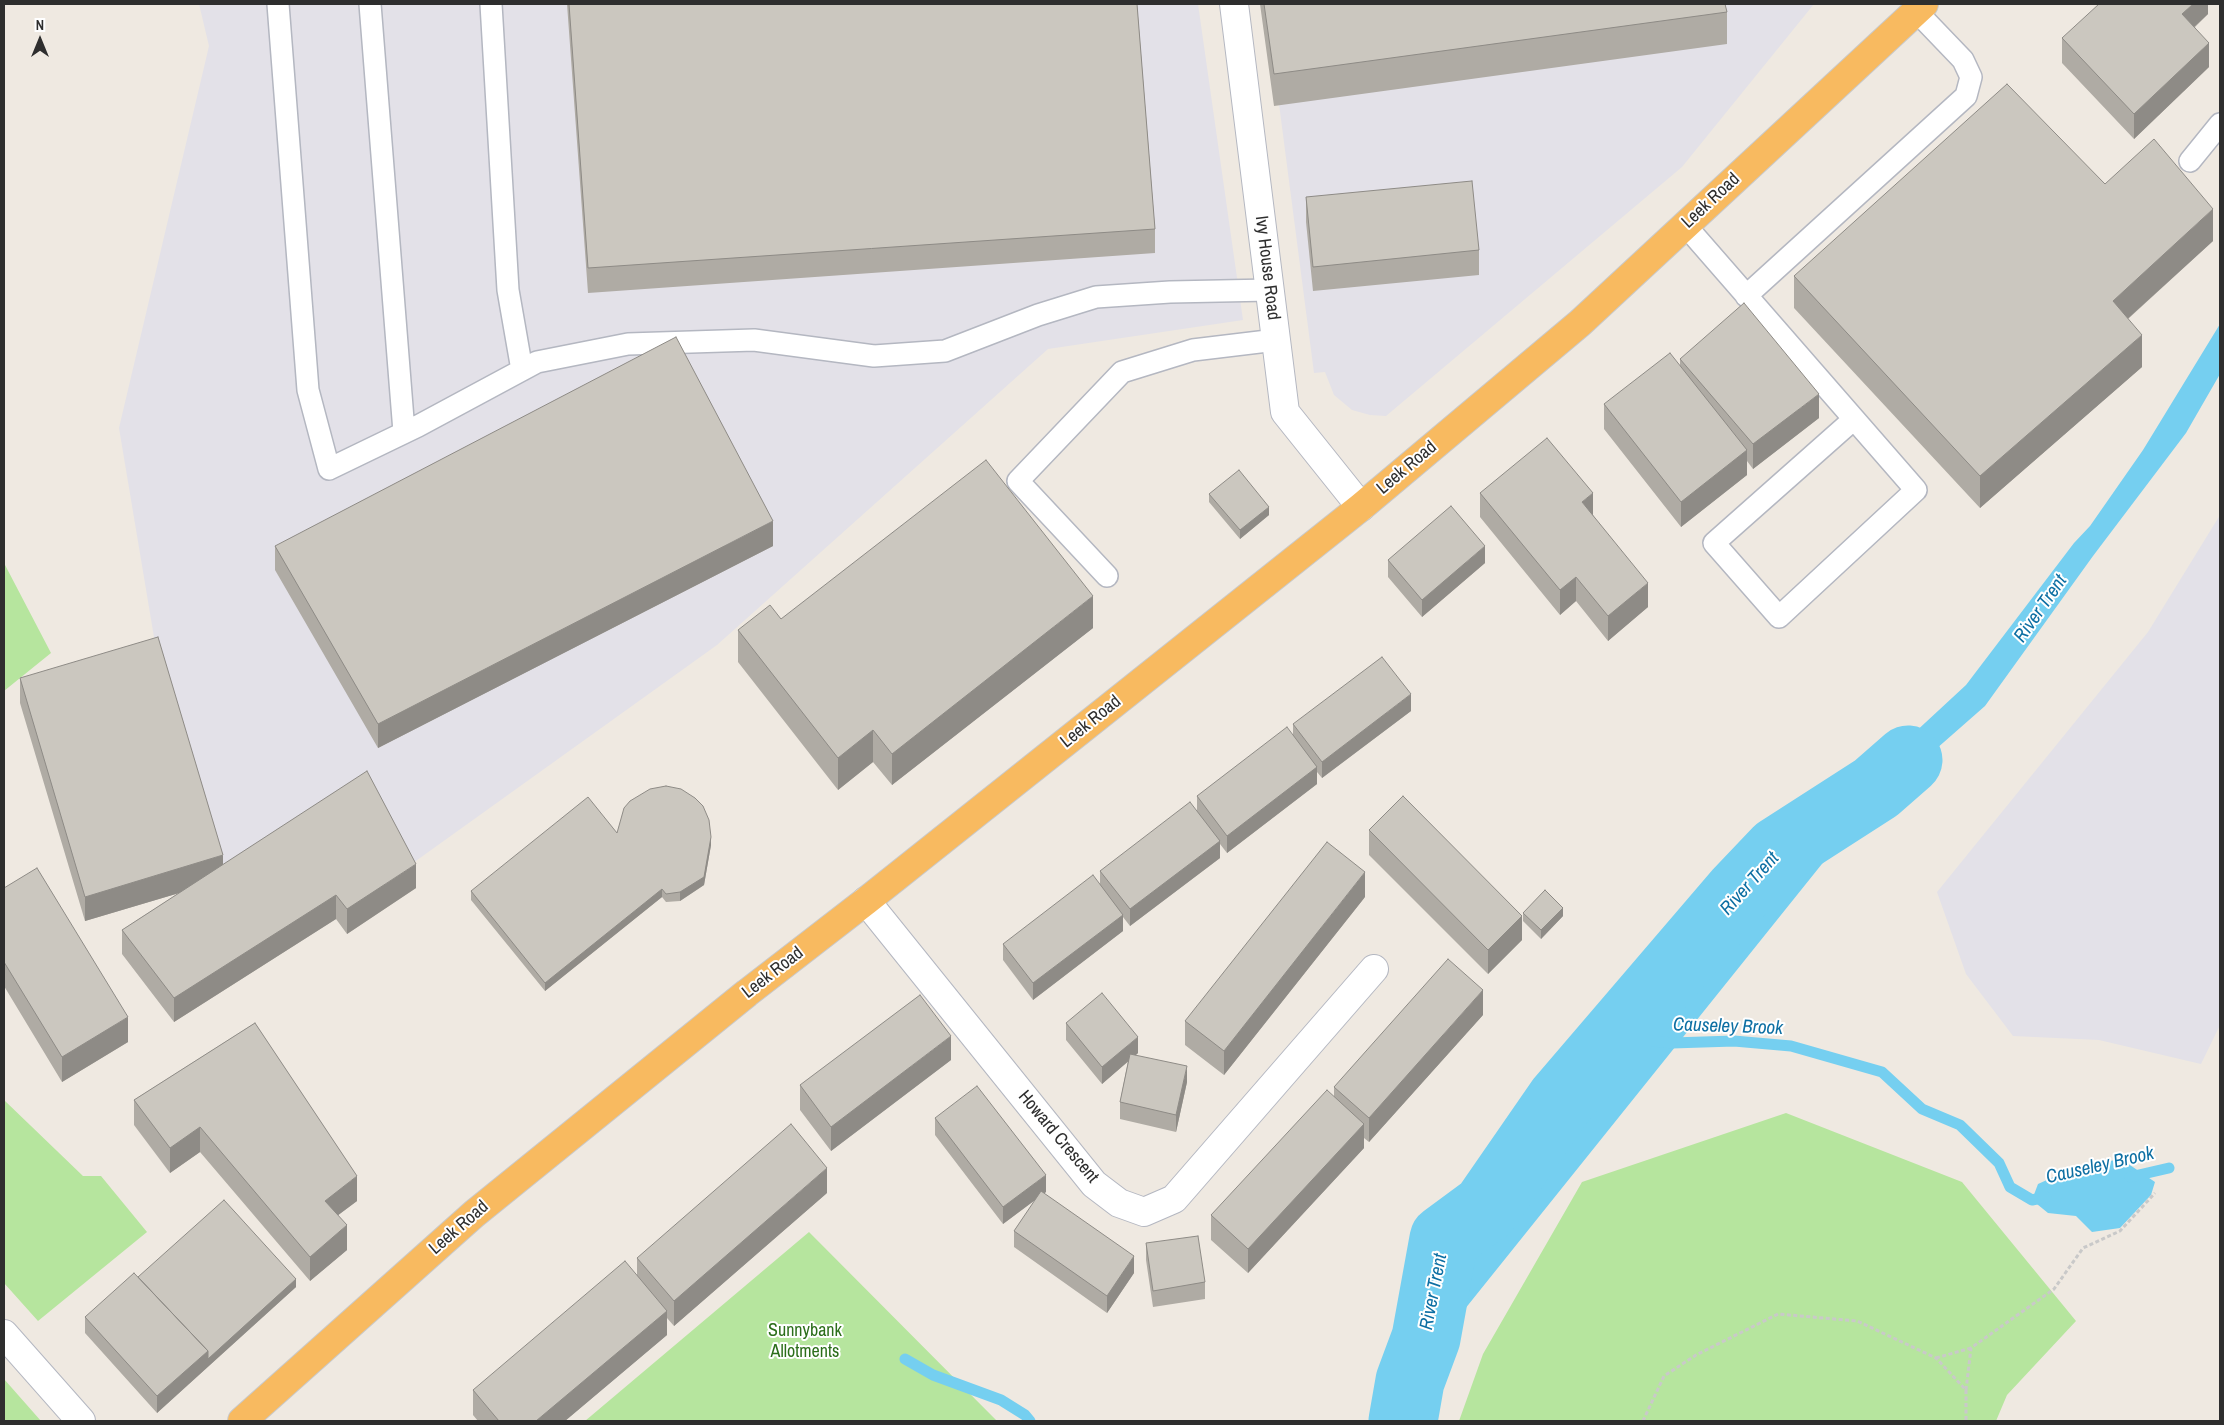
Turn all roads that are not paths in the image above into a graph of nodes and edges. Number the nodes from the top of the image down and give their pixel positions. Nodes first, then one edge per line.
1 (278, 4) edge
2 (370, 4) edge
3 (491, 4) edge
4 (1234, 4) edge
5 (1920, 7) edge
6 (2220, 124) edge
7 (2190, 161) dead end
8 (1685, 225) junction
9 (1270, 290) junction
10 (1746, 296) junction
11 (1276, 340) junction
12 (522, 370) junction
13 (1854, 419) junction
14 (404, 432) junction
15 (1361, 507) junction
16 (1106, 576) dead end
17 (866, 901) junction
18 (1374, 969) dead end
19 (4, 1334) edge
20 (81, 1421) edge
21 (242, 1421) edge

1 - 14 lane
2 - 14 lane
3 - 12 lane
4 - 9 street, Ivy House Road
5 - 8 highway, Leek Road
5 - 10 lane
6 - 7 lane
8 - 10 lane
8 - 15 highway, Leek Road
9 - 11 street, Ivy House Road
9 - 12 lane
10 - 13 lane
11 - 15 street, Ivy House Road
11 - 16 lane
12 - 14 lane
13 - 13 lane
15 - 17 highway, Leek Road
17 - 18 street, Howard Crescent
17 - 21 highway, Leek Road
19 - 20 street

